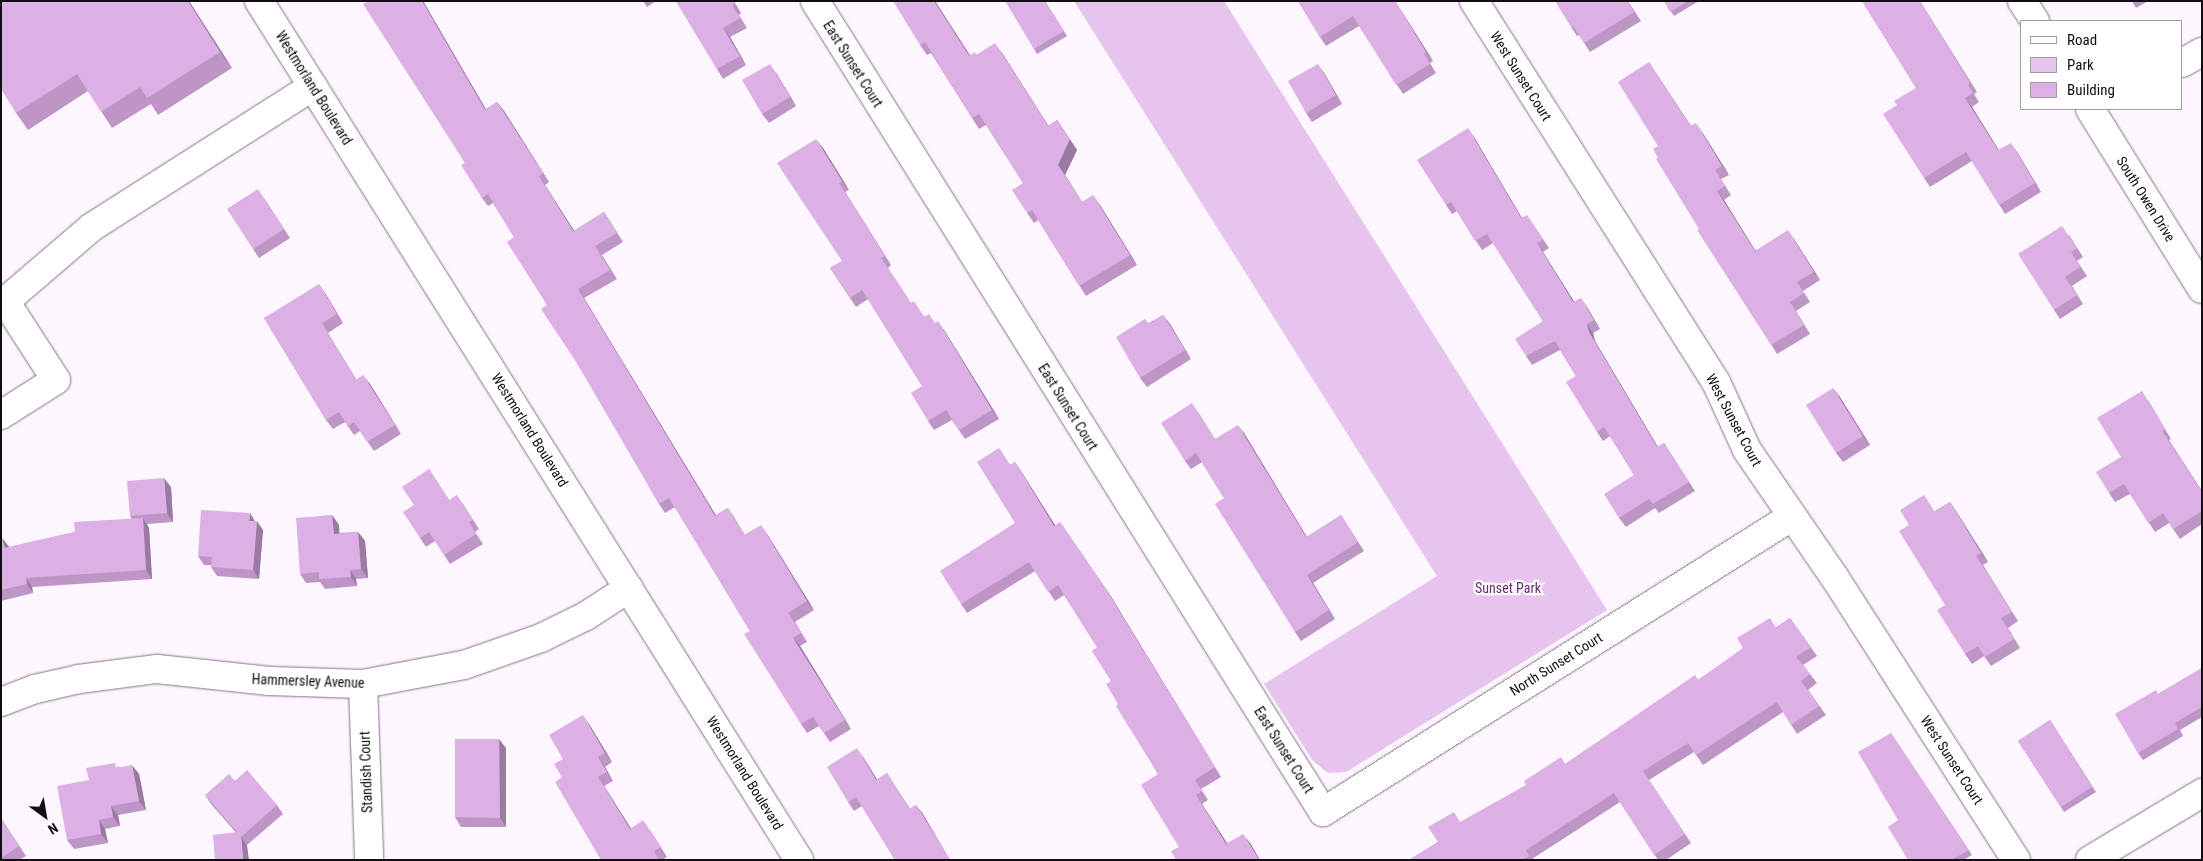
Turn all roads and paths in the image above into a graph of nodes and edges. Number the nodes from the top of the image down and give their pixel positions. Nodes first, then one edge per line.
1 (259, 1) edge
2 (814, 1) edge
3 (1474, 1) edge
4 (2022, 1) edge
5 (2034, 20) edge
6 (2202, 52) edge
7 (2183, 63) edge
8 (313, 86) junction
9 (2096, 111) edge
10 (2202, 289) edge
11 (3, 303) edge
12 (1, 415) edge
13 (1791, 517) junction
14 (629, 588) junction
15 (363, 684) junction
16 (1, 702) edge
17 (2202, 793) edge
18 (1323, 812) joint
19 (369, 860) edge
20 (799, 860) edge
21 (2016, 860) edge
22 (2090, 860) edge

1 - 8 street, Westmorland Boulevard
2 - 18 street, East Sunset Court
3 - 13 street, West Sunset Court
4 - 5 street
6 - 7 street
8 - 11 street
8 - 14 street, Westmorland Boulevard
9 - 10 street, South Owen Drive
11 - 12 street
13 - 18 street, North Sunset Court
13 - 21 street, West Sunset Court
14 - 15 street, Hammersley Avenue
14 - 20 street, Westmorland Boulevard
15 - 16 street, Hammersley Avenue
15 - 19 street, Standish Court
17 - 22 street

